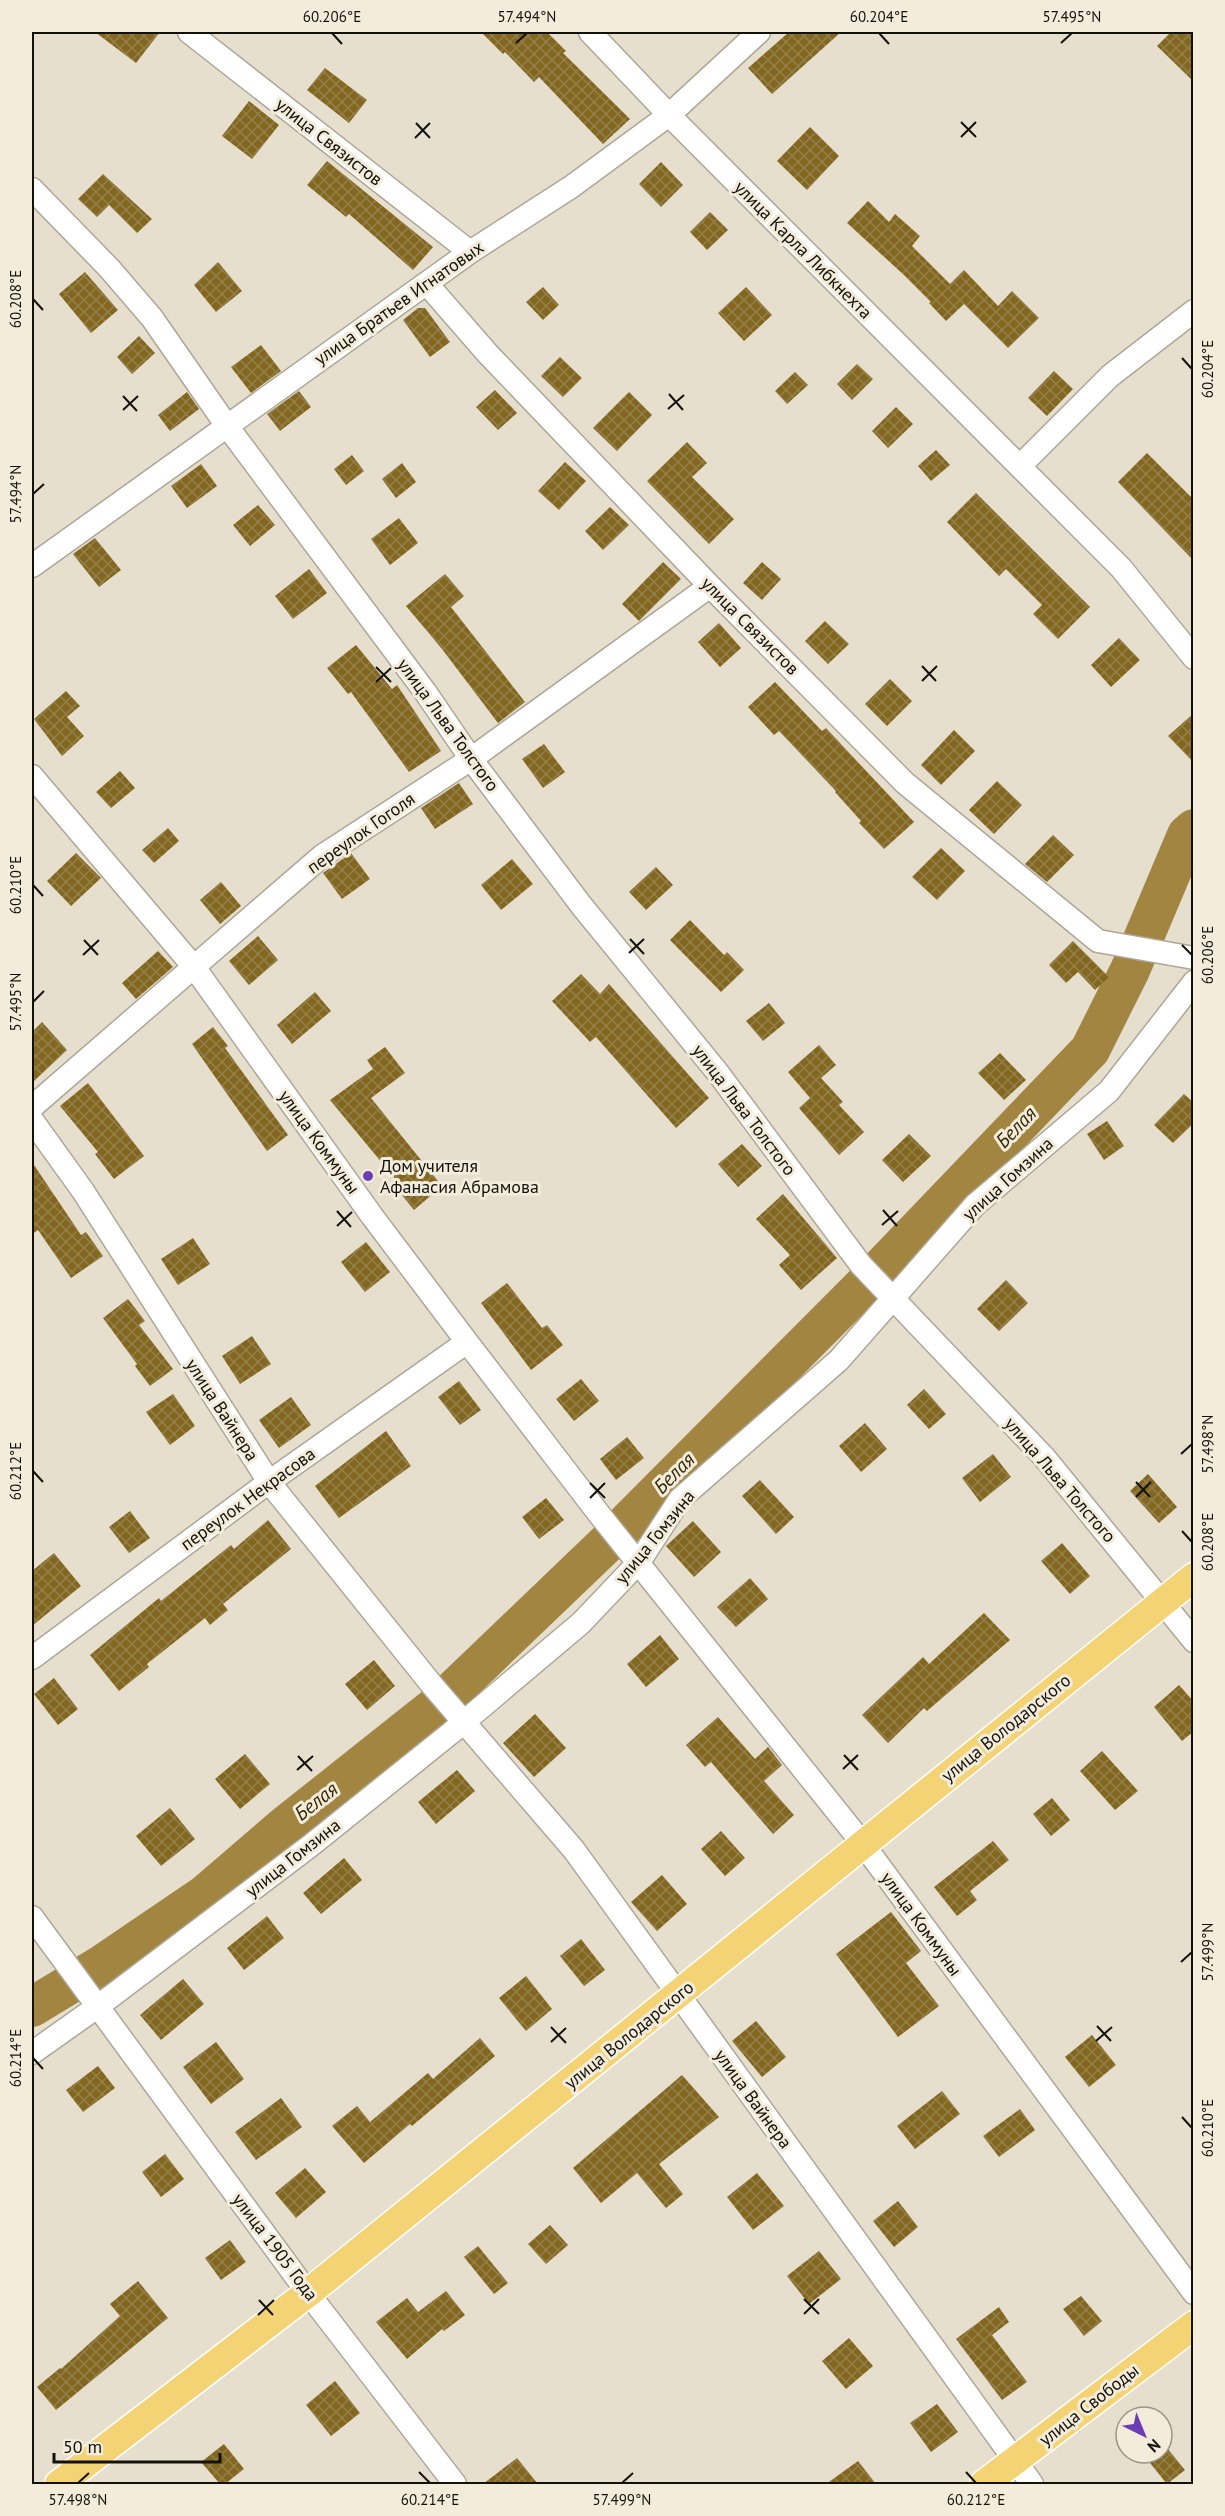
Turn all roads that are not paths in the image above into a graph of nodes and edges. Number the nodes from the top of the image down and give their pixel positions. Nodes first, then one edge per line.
1 (189, 32) edge
2 (590, 32) edge
3 (759, 32) edge
4 (669, 115) junction
5 (32, 189) edge
6 (470, 252) junction
7 (427, 284) junction
8 (1194, 311) edge
9 (227, 426) junction
10 (1020, 466) junction
11 (32, 566) edge
12 (710, 586) junction
13 (1194, 658) edge
14 (471, 759) junction
15 (32, 776) edge
16 (1194, 958) edge
17 (194, 967) junction
18 (1194, 982) edge
19 (32, 1107) edge
20 (32, 1120) edge
21 (893, 1300) junction
22 (466, 1342) junction
23 (269, 1482) junction
24 (639, 1562) junction
25 (1194, 1577) edge
26 (1162, 1602) junction
27 (1194, 1641) edge
28 (32, 1658) edge
29 (464, 1722) junction
30 (863, 1844) junction
31 (32, 1917) edge
32 (678, 1995) junction
33 (98, 2007) junction
34 (32, 2054) edge
35 (309, 2293) junction
36 (1194, 2294) edge
37 (1194, 2325) edge
38 (1023, 2474) edge
39 (59, 2484) edge
40 (455, 2484) edge
41 (984, 2484) edge

1 - 6 street, улица Связистов
2 - 4 street, улица Карла Либкнехта
3 - 4 street, улица Братьев Игнатовых
4 - 6 street, улица Братьев Игнатовых
4 - 10 street, улица Карла Либкнехта
5 - 9 street, улица Льва Толстого
6 - 7 street, улица Братьев Игнатовых
7 - 9 street, улица Братьев Игнатовых
7 - 12 street, улица Связистов
8 - 10 street
9 - 11 street, улица Братьев Игнатовых
9 - 14 street, улица Льва Толстого
10 - 13 street, улица Карла Либкнехта
12 - 14 street, переулок Гоголя
12 - 16 street, улица Связистов
14 - 17 street, переулок Гоголя
14 - 21 street, улица Льва Толстого
15 - 17 street, улица Коммуны
17 - 19 street, переулок Гоголя
17 - 22 street, улица Коммуны
18 - 21 street, улица Гомзина
20 - 23 street, улица Вайнера
21 - 24 street, улица Гомзина
21 - 26 street, улица Льва Толстого
22 - 23 street, переулок Некрасова
22 - 24 street, улица Коммуны
23 - 28 street, переулок Некрасова
23 - 29 street, улица Вайнера
24 - 29 street, улица Гомзина
24 - 30 street, улица Коммуны
25 - 26 main road, улица Володарского
26 - 27 street, улица Льва Толстого
26 - 30 main road, улица Володарского
29 - 32 street, улица Вайнера
29 - 33 street, улица Гомзина
30 - 32 main road, улица Володарского
30 - 36 street, улица Коммуны
31 - 33 street, улица 1905 Года
32 - 35 main road, улица Володарского
32 - 38 street, улица Вайнера
33 - 34 street, улица Гомзина
33 - 35 street, улица 1905 Года
35 - 39 main road, улица Володарского
35 - 40 street, улица 1905 Года
37 - 38 main road, улица Свободы
38 - 41 main road, улица Свободы

